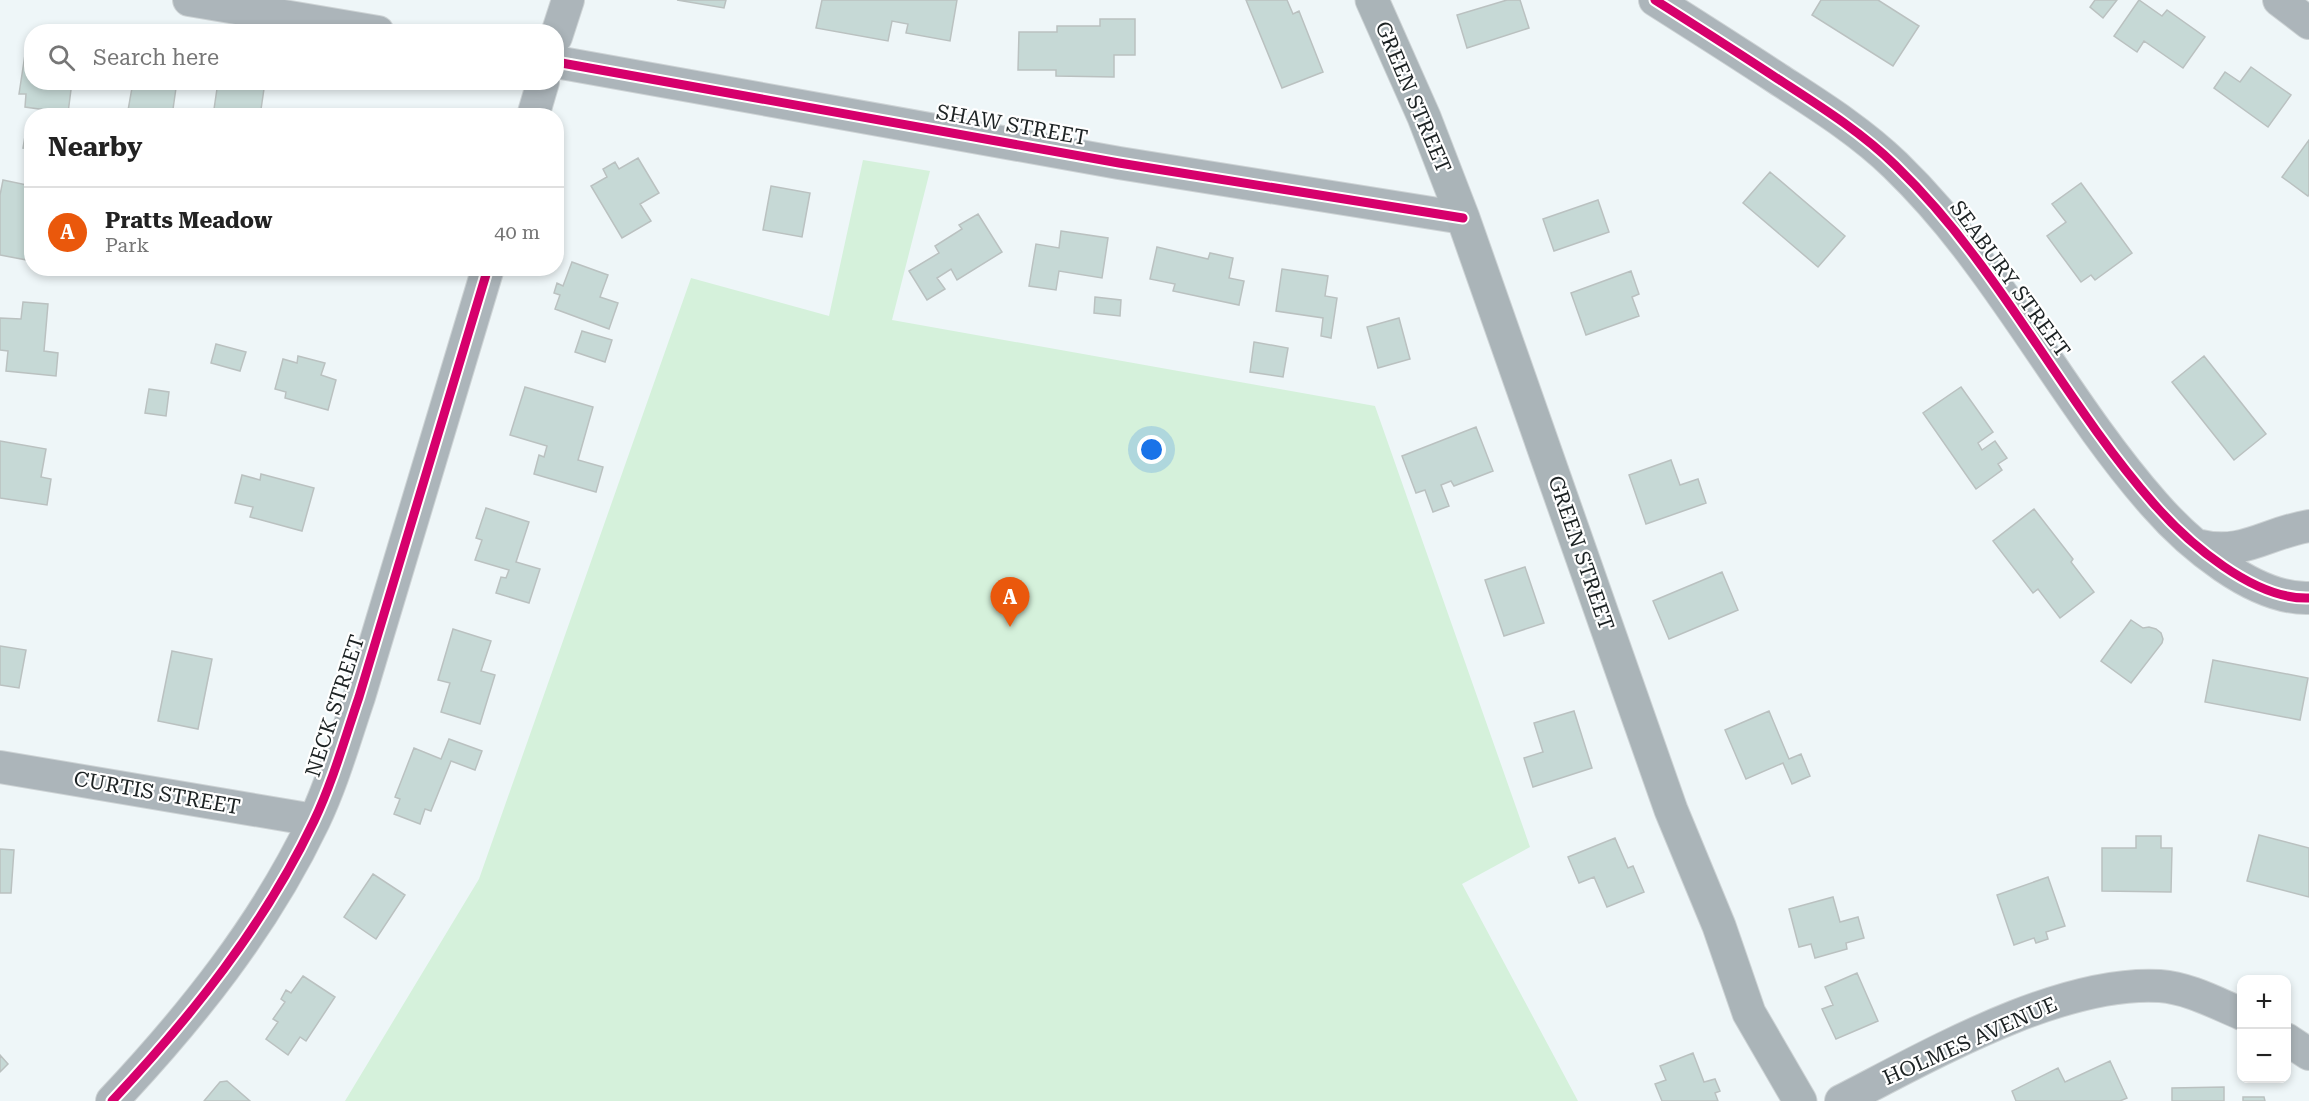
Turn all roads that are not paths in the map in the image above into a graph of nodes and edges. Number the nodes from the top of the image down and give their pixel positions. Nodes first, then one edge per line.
1 (189, 0) edge
2 (568, 0) edge
3 (1372, 0) edge
4 (1655, 0) edge
5 (2279, 0) edge
6 (2309, 23) edge
7 (331, 24) edge
8 (560, 24) edge
9 (564, 63) edge
10 (541, 90) edge
11 (535, 108) edge
12 (1463, 218) junction
13 (486, 276) edge
14 (2309, 526) edge
15 (2195, 545) junction
16 (2309, 598) edge
17 (0, 766) edge
18 (314, 820) junction
19 (2237, 1012) edge
20 (2291, 1042) edge
21 (2309, 1054) edge
22 (112, 1101) edge
23 (1800, 1101) edge
24 (1840, 1101) edge

1 - 7 street
2 - 8 street
3 - 12 main road, GREEN STREET
4 - 15 street, SEABURY STREET
5 - 6 street
9 - 12 street, SHAW STREET
10 - 11 street
12 - 23 main road, GREEN STREET
13 - 18 street, NECK STREET
14 - 15 street
15 - 16 street, SEABURY STREET
17 - 18 street, CURTIS STREET
18 - 22 street, NECK STREET
19 - 24 street, HOLMES AVENUE
20 - 21 street

